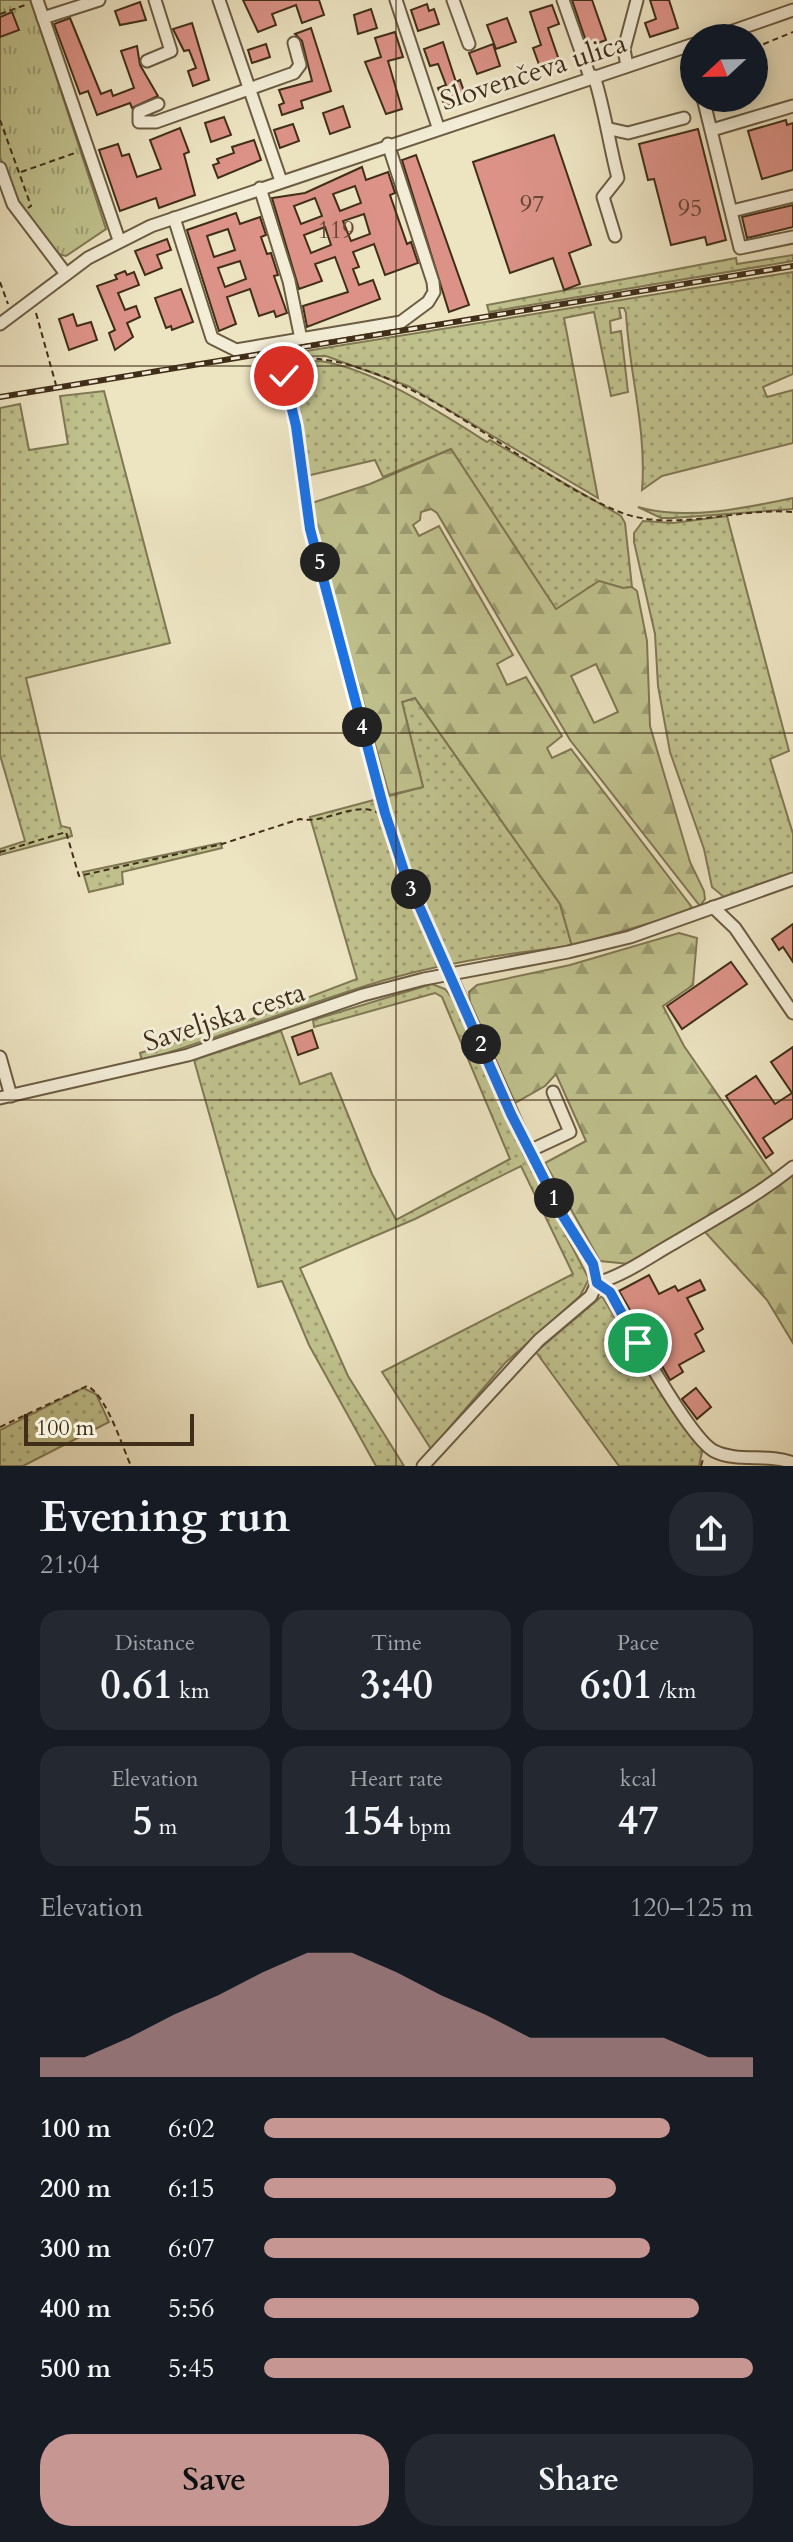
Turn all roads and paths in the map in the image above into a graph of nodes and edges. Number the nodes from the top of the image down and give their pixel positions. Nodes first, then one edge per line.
1 (37, 0) edge
2 (99, 0) edge
3 (155, 0) edge
4 (219, 0) edge
5 (396, 0) edge
6 (453, 0) edge
7 (563, 0) edge
8 (637, 0) edge
9 (792, 11) edge
10 (0, 14) edge
11 (43, 18) junction
12 (754, 24) edge
13 (793, 32) edge
14 (768, 42) edge
15 (294, 43) dead end
16 (469, 44) dead end
17 (680, 49) edge
18 (147, 61) dead end
19 (627, 66) junction
20 (592, 77) junction
21 (249, 88) junction
22 (158, 104) dead end
23 (793, 106) edge
24 (707, 112) edge
25 (684, 118) dead end
26 (0, 120) edge
27 (438, 127) junction
28 (610, 129) junction
29 (712, 130) junction
30 (6, 138) junction
31 (0, 141) edge
32 (388, 144) junction
33 (88, 148) junction
34 (0, 168) edge
35 (19, 172) junction
36 (281, 181) junction
37 (260, 188) junction
38 (793, 196) edge
39 (31, 206) dead end
40 (732, 211) junction
41 (174, 218) junction
42 (615, 236) dead end
43 (793, 237) edge
44 (119, 240) junction
45 (66, 274) junction
46 (0, 282) edge
47 (8, 305) dead end
48 (36, 313) dead end
49 (0, 324) edge
50 (301, 339) junction
51 (56, 385) dead end
52 (793, 512) edge
53 (387, 820) junction
54 (0, 852) edge
55 (793, 879) edge
56 (713, 907) junction
57 (450, 974) junction
58 (793, 1013) edge
59 (0, 1057) edge
60 (553, 1092) dead end
61 (5, 1097) edge
62 (529, 1151) junction
63 (793, 1167) edge
64 (597, 1283) junction
65 (0, 1427) edge
66 (793, 1463) edge
67 (131, 1466) edge
68 (423, 1466) edge

1 - 10 path
1 - 11 street
2 - 11 street
3 - 18 street
4 - 21 street
5 - 27 street
6 - 16 street
7 - 20 street
8 - 19 street
9 - 12 street
11 - 33 street
13 - 14 path
15 - 21 street
17 - 19 street, Slovenčeva ulica
19 - 20 street, Slovenčeva ulica
20 - 27 street, Slovenčeva ulica
20 - 28 street
21 - 22 street
21 - 36 street
23 - 29 street
24 - 29 street
25 - 28 street
26 - 30 path
27 - 32 street, Slovenčeva ulica
28 - 42 street
29 - 40 street
30 - 31 path
30 - 35 path
32 - 36 street, Slovenčeva ulica
32 - 50 street
33 - 35 path
33 - 44 street
34 - 45 street
35 - 39 path
36 - 37 street, Slovenčeva ulica
37 - 41 street, Slovenčeva ulica
37 - 50 street
38 - 40 street
40 - 43 street
41 - 44 street, Slovenčeva ulica
41 - 50 street
44 - 45 street, Slovenčeva ulica
45 - 49 street, Slovenčeva ulica
46 - 47 path
48 - 51 path
52 - 53 path
53 - 54 path
53 - 57 path
55 - 56 street, Saveljska cesta
56 - 57 street, Saveljska cesta
56 - 58 street
57 - 61 street, Saveljska cesta
57 - 62 street
59 - 61 street, Saveljska cesta
60 - 62 street
62 - 64 street
63 - 64 street
64 - 66 street
64 - 68 street
65 - 67 path

